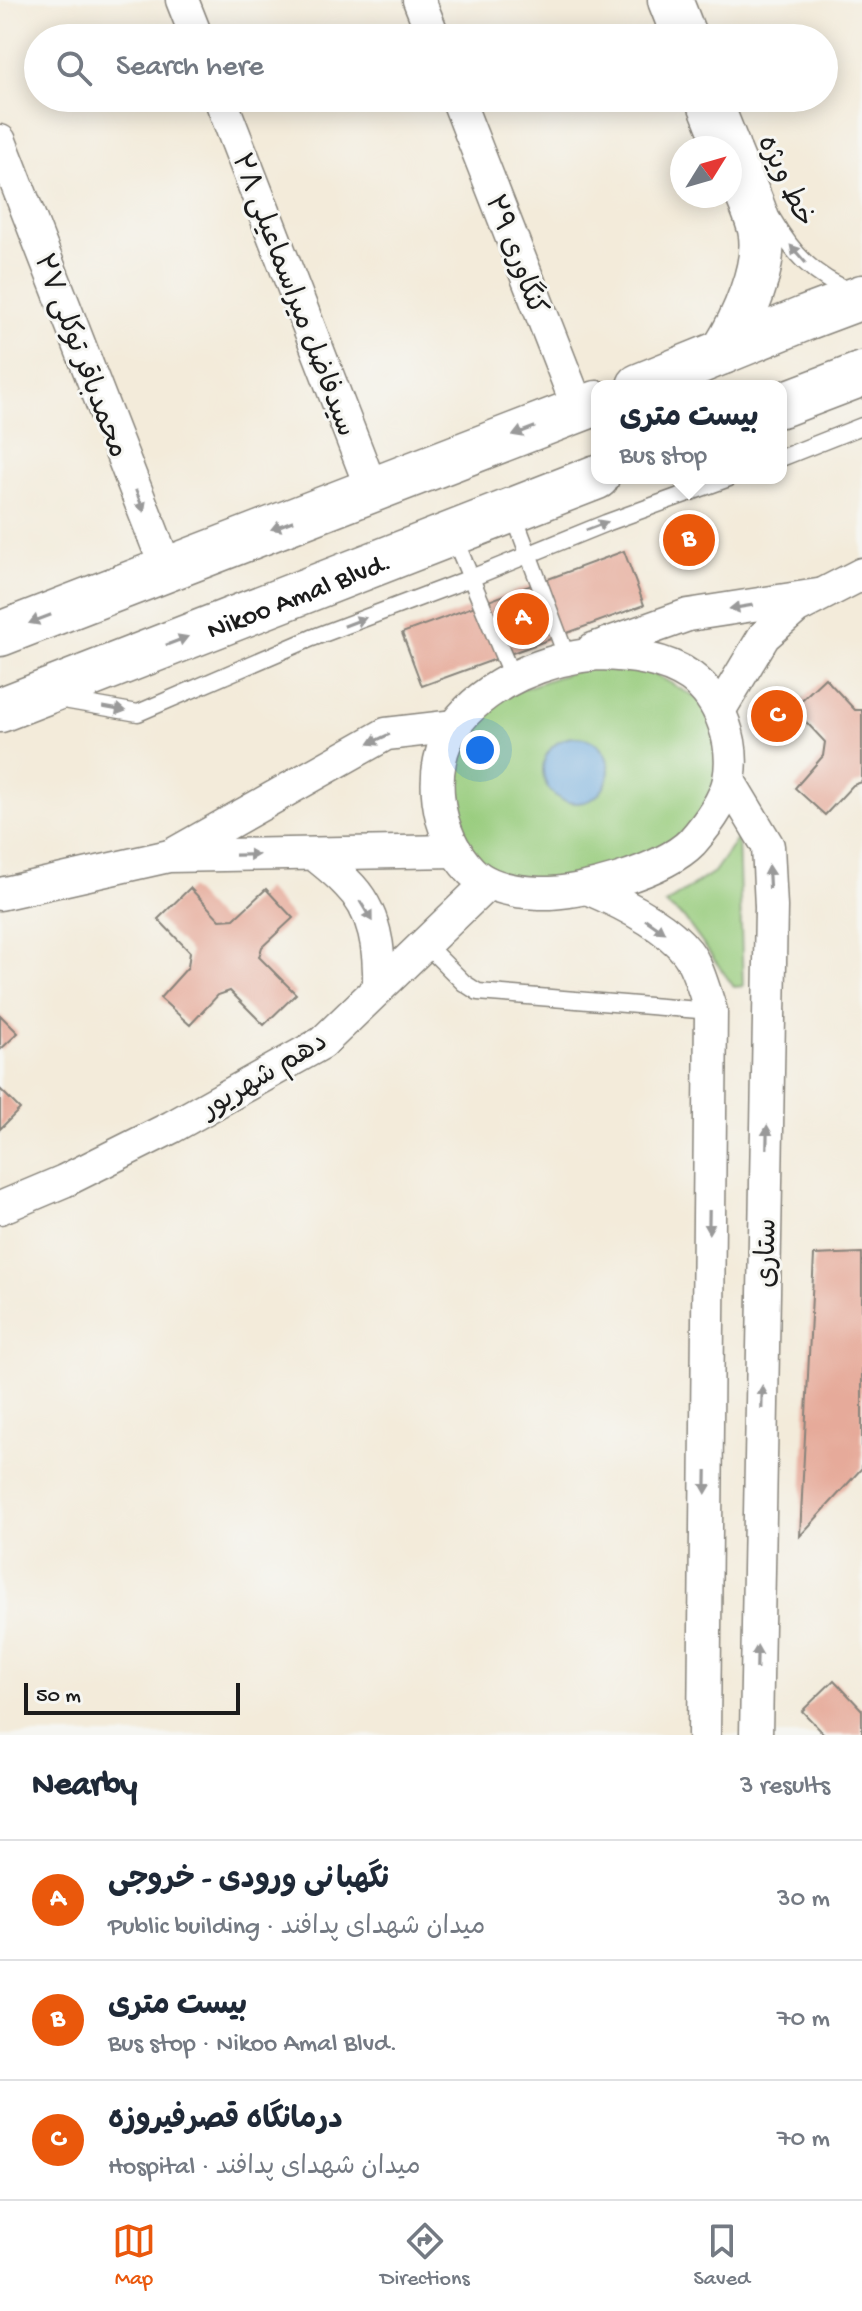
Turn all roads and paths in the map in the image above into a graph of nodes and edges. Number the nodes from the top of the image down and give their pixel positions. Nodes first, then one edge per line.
1 (182, 0) edge
2 (419, 0) edge
3 (670, 0) edge
4 (686, 0) edge
5 (191, 24) edge
6 (428, 24) edge
7 (679, 24) edge
8 (695, 24) edge
9 (225, 112) edge
10 (463, 112) edge
11 (714, 112) edge
12 (730, 112) edge
13 (723, 136) edge
14 (0, 141) edge
15 (742, 185) edge
16 (862, 296) edge
17 (723, 352) junction
18 (862, 374) edge
19 (654, 380) edge
20 (787, 403) edge
21 (588, 406) edge
22 (862, 426) edge
23 (787, 456) edge
24 (591, 479) edge
25 (713, 484) edge
26 (372, 490) junction
27 (512, 510) junction
28 (452, 533) junction
29 (528, 553) junction
30 (862, 564) edge
31 (167, 570) junction
32 (471, 578) junction
33 (838, 585) edge
34 (0, 634) edge
35 (569, 657) junction
36 (513, 679) junction
37 (18, 703) edge
38 (719, 711) junction
39 (455, 726) junction
40 (729, 781) junction
41 (456, 851) junction
42 (314, 854) junction
43 (169, 856) junction
44 (488, 883) junction
45 (587, 888) junction
46 (0, 894) edge
47 (425, 944) junction
48 (379, 988) junction
49 (711, 1011) junction
50 (0, 1208) edge
51 (704, 1735) edge
52 (756, 1735) edge

1 - 5 street
2 - 6 street
3 - 7 main road
4 - 8 lane
9 - 26 street, سیدفاضل میراسماعیلی ۲۸
10 - 21 street, کنگاوری ۲۹
11 - 13 main road
16 -> 12 lane, خط ویژه
14 -> 31 street, محمدباقر توکلی ۲۷
15 - 17 main road
16 - 17 main road
17 - 19 main road
18 - 20 main road
21 -> 26 main road
22 - 23 lane
24 - 27 main road, Nikoo Amal Blvd.
29 -> 25 lane
26 -> 31 main road
27 - 28 main road, Nikoo Amal Blvd.
27 - 29 lane
28 - 32 lane
37 -> 28 main road, Nikoo Amal Blvd.
29 - 32 lane
29 - 35 lane
30 - 33 street
31 -> 34 main road
32 - 36 lane
37 -> 32 lane
33 -> 35 street
33 - 38 street
35 - 36 street
35 - 38 street
36 - 39 street
38 - 40 street
39 - 41 street
39 -> 43 street
40 - 45 street
52 -> 40 street, ستاری
41 - 42 street
41 - 44 street
43 -> 42 street
42 -> 48 street
43 - 46 street
44 - 45 street
44 - 47 street, دهم شهریور
45 -> 49 street, ستاری
47 - 48 street, دهم شهریور
47 - 49 lane
48 - 50 street, دهم شهریور
49 -> 51 street, ستاری

